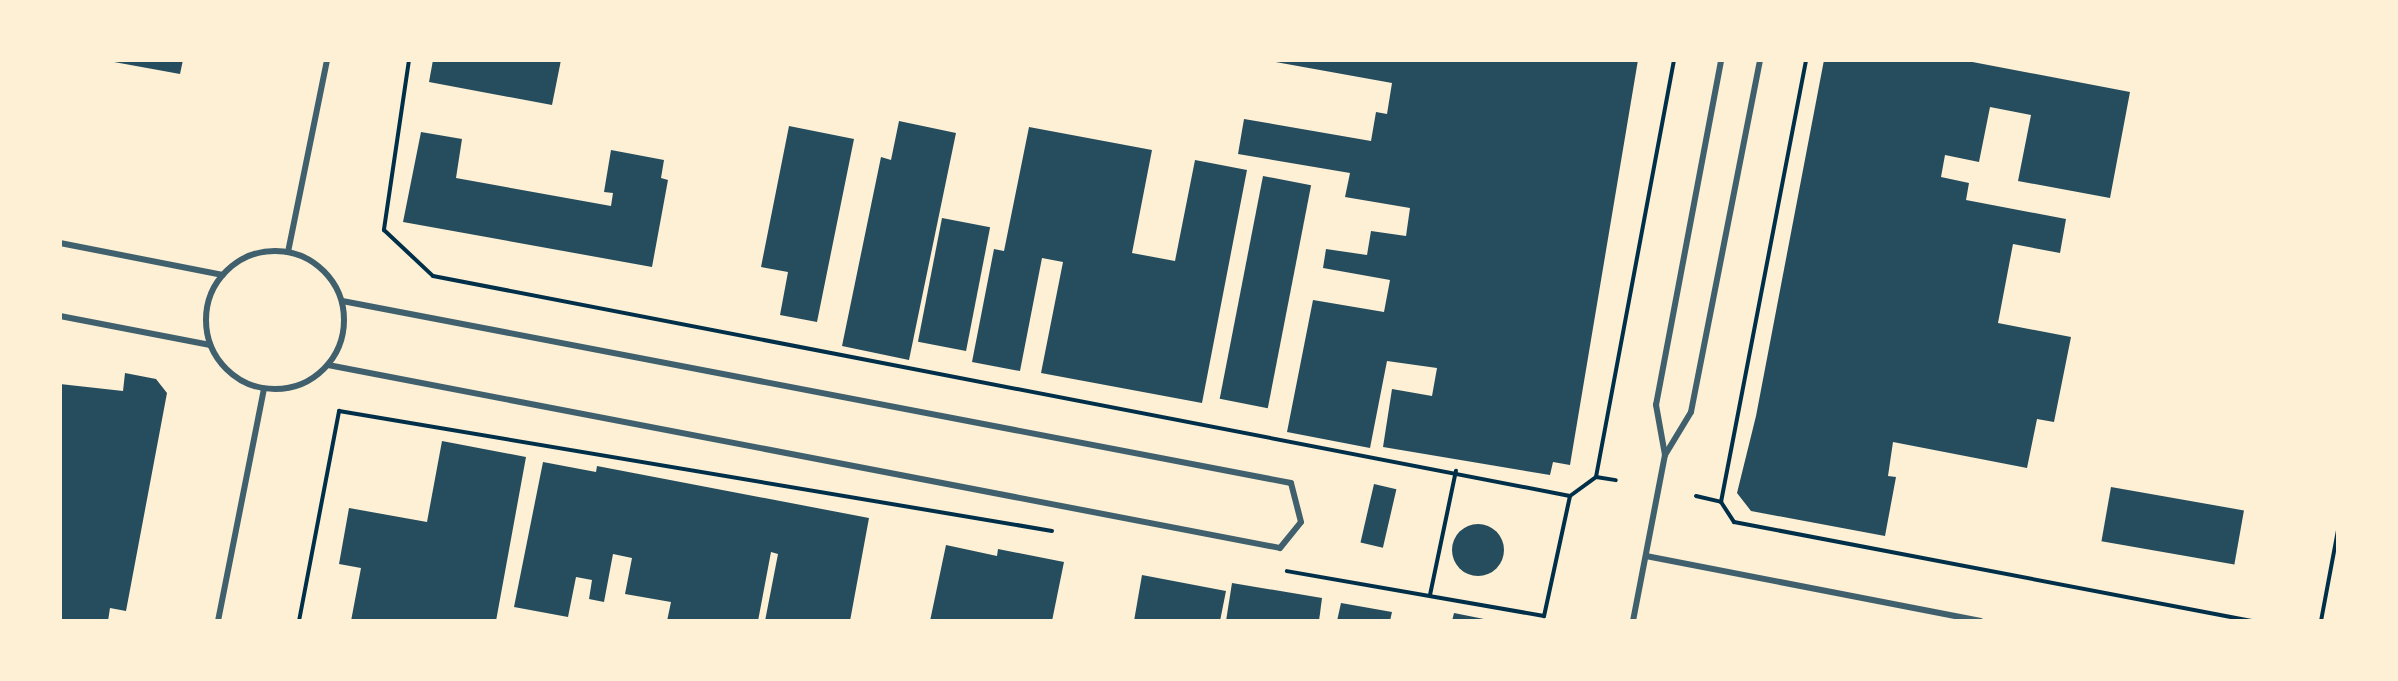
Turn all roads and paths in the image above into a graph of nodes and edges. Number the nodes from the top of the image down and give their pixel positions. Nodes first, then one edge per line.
1 (327, 60) edge
2 (409, 60) edge
3 (1674, 60) edge
4 (1721, 60) edge
5 (1760, 60) edge
6 (1806, 60) edge
7 (60, 243) edge
8 (288, 252) junction
9 (223, 275) junction
10 (342, 301) junction
11 (60, 316) edge
12 (210, 345) junction
13 (328, 365) junction
14 (264, 389) junction
15 (1665, 455) junction
16 (1456, 471) junction
17 (1596, 477) junction
18 (1616, 480) dead end
19 (1570, 496) junction
20 (1696, 496) dead end
21 (1720, 502) junction
22 (2338, 530) edge
23 (1060, 532) dead end
24 (1646, 556) junction
25 (1285, 570) dead end
26 (1430, 595) junction
27 (1544, 619) edge
28 (218, 621) edge
29 (299, 621) edge
30 (1634, 621) edge
31 (1981, 621) edge
32 (2252, 621) edge
33 (2321, 621) edge

1 - 8 street
2 - 16 path
3 - 17 path
4 - 15 street
5 - 15 street
6 - 21 path
7 - 9 street
8 - 9 street
8 - 10 street
9 - 12 street
10 - 13 street
10 - 13 street
11 - 12 street
12 - 14 street
13 - 14 street
14 - 28 street
15 - 24 street
16 - 19 path
16 - 26 path
17 - 18 path
17 - 19 path
19 - 27 path
20 - 21 path
21 - 32 path
22 - 33 path
23 - 29 path
24 - 30 street
24 - 31 street
25 - 26 path
26 - 27 path

